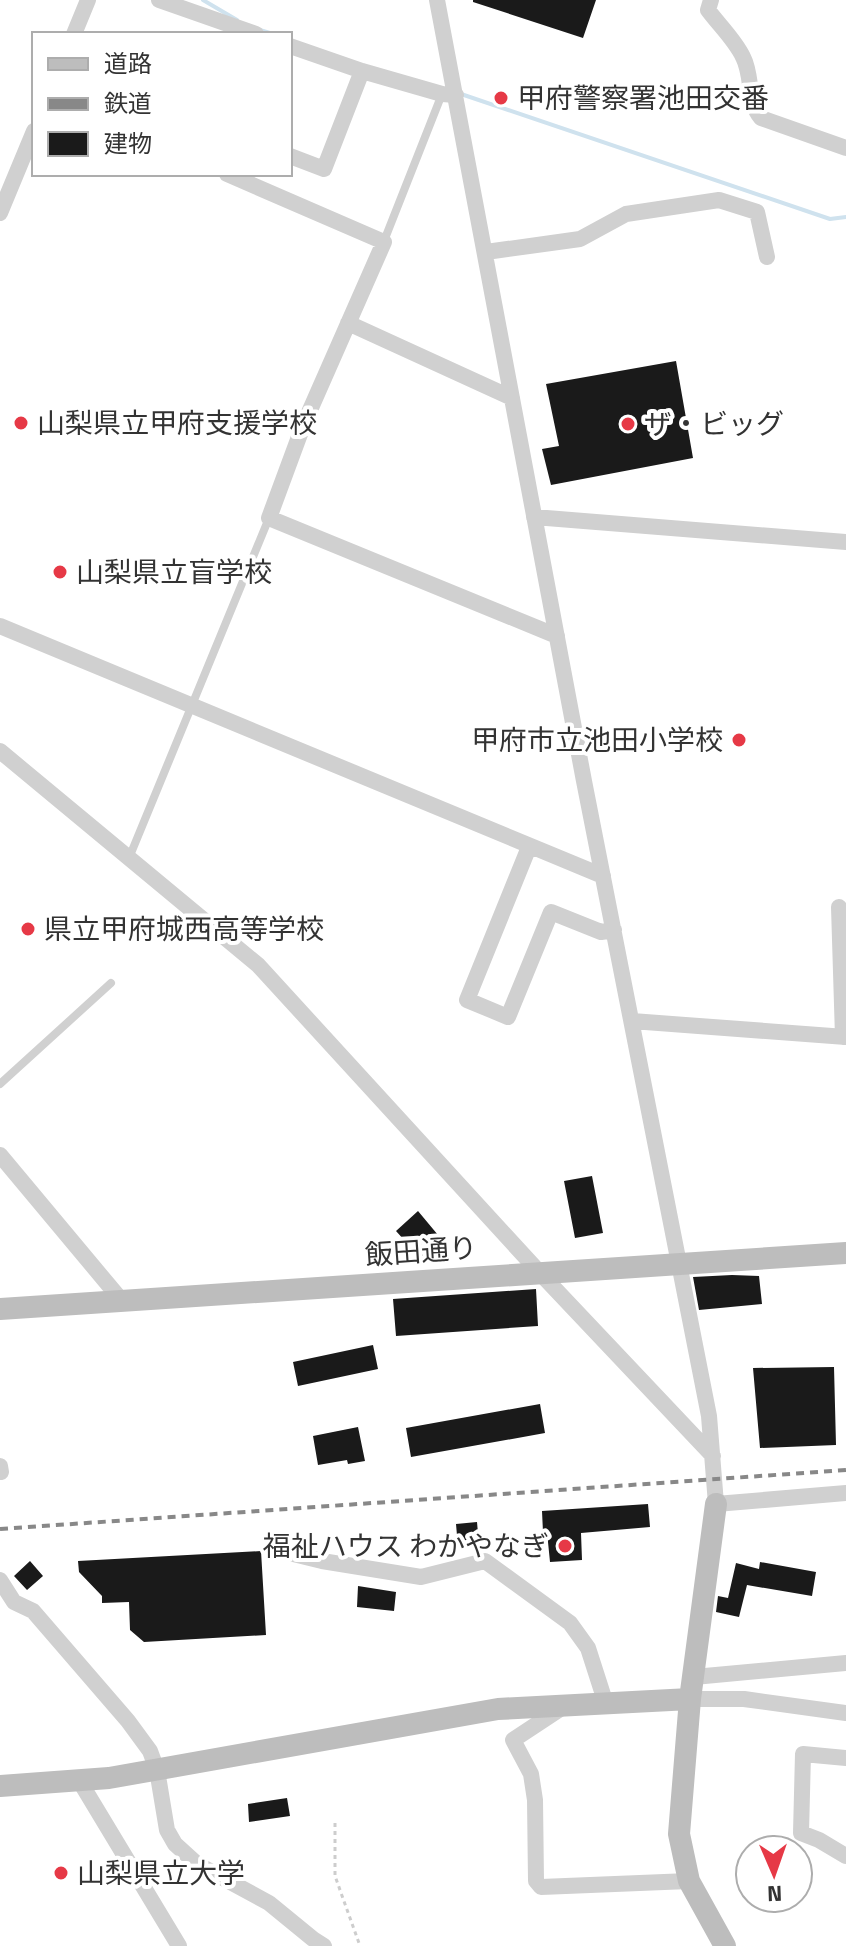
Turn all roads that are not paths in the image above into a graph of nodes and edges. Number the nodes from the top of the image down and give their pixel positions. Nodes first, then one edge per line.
1 (88, 0) edge
2 (159, 0) edge
3 (437, 0) edge
4 (711, 0) edge
5 (75, 32) edge
6 (250, 32) edge
7 (292, 47) edge
8 (362, 71) junction
9 (449, 95) junction
10 (32, 135) edge
11 (846, 148) edge
12 (292, 157) edge
13 (234, 176) edge
14 (5, 185) edge
15 (0, 213) edge
16 (384, 242) junction
17 (486, 252) junction
18 (767, 257) dead end
19 (348, 323) junction
20 (512, 398) junction
21 (534, 517) junction
22 (269, 518) junction
23 (846, 542) edge
24 (0, 626) edge
25 (557, 636) junction
26 (192, 707) junction
27 (0, 751) edge
28 (529, 847) junction
29 (129, 858) junction
30 (603, 876) junction
31 (839, 907) dead end
32 (614, 930) junction
33 (111, 983) dead end
34 (632, 1021) junction
35 (844, 1037) edge
36 (0, 1084) edge
37 (0, 1155) edge
38 (846, 1253) edge
39 (679, 1265) junction
40 (540, 1273) junction
41 (122, 1301) junction
42 (0, 1309) edge
43 (713, 1456) junction
44 (846, 1493) edge
45 (716, 1504) junction
46 (285, 1552) dead end
47 (0, 1580) edge
48 (846, 1663) edge
49 (692, 1688) junction
50 (606, 1704) junction
51 (565, 1705) junction
52 (846, 1713) edge
53 (846, 1758) edge
54 (157, 1770) junction
55 (79, 1780) junction
56 (0, 1786) edge
57 (846, 1856) edge
58 (689, 1881) junction
59 (179, 1946) edge
60 (324, 1946) edge
61 (725, 1946) edge

1 - 5 street
2 - 6 street
3 - 9 street
4 - 11 street
7 - 8 street
8 - 9 street
8 - 12 street
9 - 16 lane
9 - 17 street
10 - 14 street
13 - 16 street
14 - 15 street
16 - 19 street
17 - 18 street
17 - 20 street
19 - 20 street
19 - 22 street
20 - 21 street
21 - 23 street
21 - 25 street
22 - 25 street
22 - 26 lane
24 - 26 street
25 - 30 street
26 - 28 street
26 - 29 lane
27 - 29 street
28 - 30 street
28 - 32 street
29 - 40 street
30 - 32 street
31 - 35 street
32 - 34 street
33 - 36 lane
34 - 35 street
34 - 39 street
37 - 41 street
38 - 39 street, 飯田通り
39 - 40 street, 飯田通り
39 - 43 street
40 - 41 street, 飯田通り
40 - 43 street
41 - 42 street, 飯田通り
43 - 45 street
44 - 45 street
45 - 49 street
46 - 50 street
47 - 54 street
48 - 49 street
49 - 50 street
49 - 52 street
49 - 58 street
50 - 51 street
51 - 54 street
51 - 58 street
53 - 57 street
54 - 55 street
54 - 60 street
55 - 56 street
55 - 59 street
58 - 61 street

